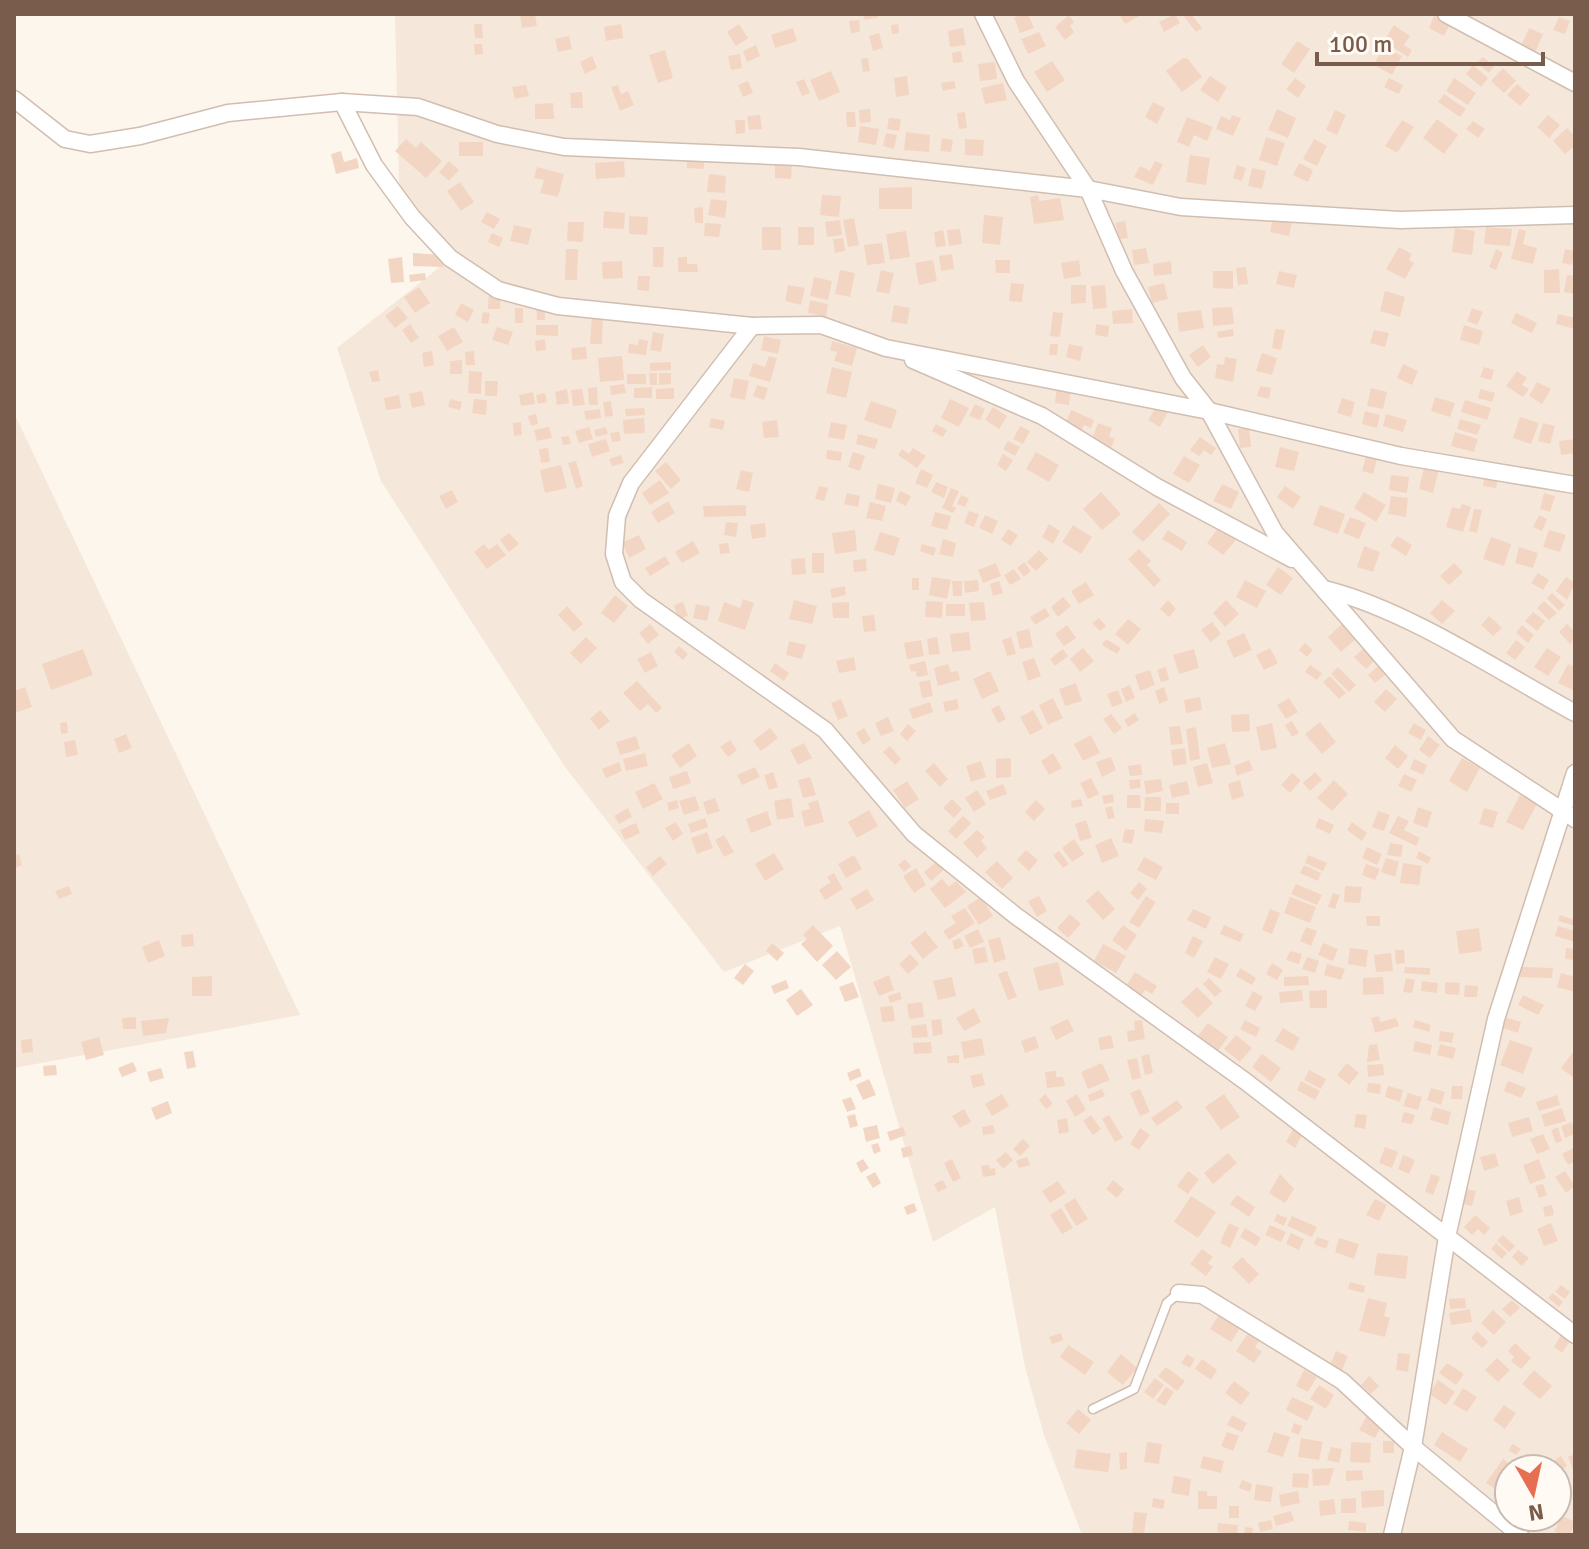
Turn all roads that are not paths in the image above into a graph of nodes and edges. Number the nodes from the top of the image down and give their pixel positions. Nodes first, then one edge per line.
1 (983, 14) edge
2 (1446, 14) edge
3 (1575, 83) edge
4 (14, 99) edge
5 (342, 102) junction
6 (1088, 189) junction
7 (1575, 215) edge
8 (752, 326) junction
9 (886, 348) junction
10 (1209, 411) junction
11 (1575, 485) edge
12 (1297, 562) junction
13 (1328, 590) junction
14 (1575, 713) edge
15 (1575, 773) edge
16 (1570, 815) edge
17 (1447, 1237) junction
18 (1179, 1293) joint
19 (1575, 1335) edge
20 (1093, 1409) dead end
21 (1413, 1447) junction
22 (1392, 1535) edge
23 (1520, 1535) edge

1 - 6 street
2 - 3 street
4 - 5 street
5 - 6 street
5 - 8 street
6 - 7 street
6 - 10 street
8 - 9 street
8 - 17 street
9 - 10 street
9 - 12 street
10 - 11 street
10 - 12 street
12 - 13 street
13 - 14 street
13 - 16 street
15 - 16 street
16 - 17 street
17 - 19 street
17 - 21 street
18 - 20 lane
18 - 21 street
21 - 22 street
21 - 23 street

